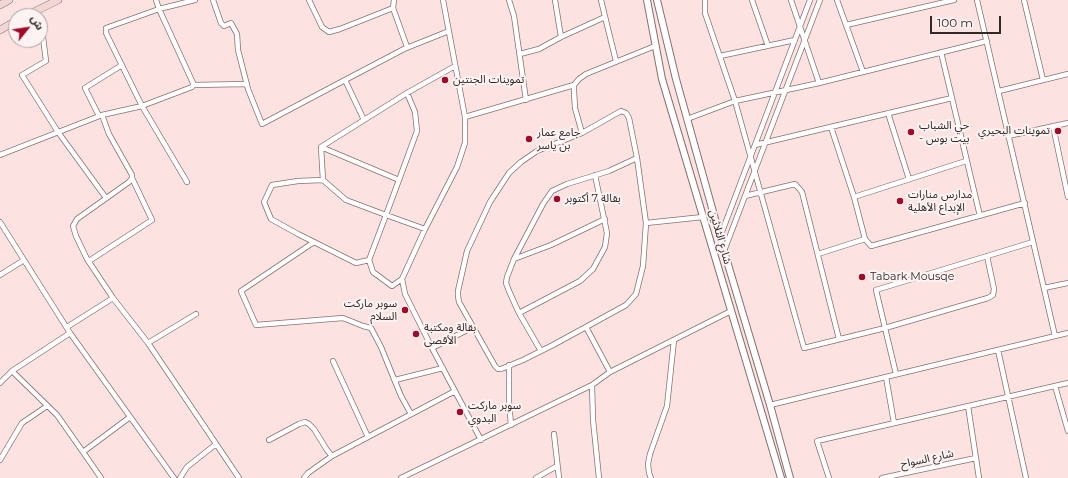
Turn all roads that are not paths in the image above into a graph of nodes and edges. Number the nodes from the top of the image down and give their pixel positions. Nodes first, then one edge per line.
1 (9, 0) edge
2 (58, 0) edge
3 (156, 0) edge
4 (195, 0) edge
5 (213, 0) edge
6 (309, 0) edge
7 (394, 0) edge
8 (443, 0) edge
9 (509, 0) edge
10 (555, 0) edge
11 (601, 0) edge
12 (647, 0) edge
13 (657, 0) edge
14 (705, 0) edge
15 (752, 0) edge
16 (791, 0) edge
17 (810, 0) edge
18 (820, 0) edge
19 (836, 0) edge
20 (954, 0) edge
21 (977, 0) edge
22 (1024, 0) edge
23 (0, 5) edge
24 (46, 8) edge
25 (393, 8) junction
26 (159, 9) junction
27 (605, 17) junction
28 (800, 26) junction
29 (846, 26) junction
30 (449, 31) junction
31 (561, 37) junction
32 (795, 40) junction
33 (804, 40) junction
34 (987, 41) junction
35 (655, 46) junction
36 (768, 46) junction
37 (407, 47) junction
38 (44, 48) edge
39 (941, 52) junction
40 (520, 54) junction
41 (720, 56) junction
42 (616, 61) junction
43 (122, 65) junction
44 (455, 66) junction
45 (863, 72) junction
46 (1068, 74) edge
47 (345, 80) junction
48 (1043, 80) junction
49 (819, 83) junction
50 (247, 84) junction
51 (193, 85) junction
52 (574, 85) junction
53 (785, 91) junction
54 (999, 91) junction
55 (407, 93) junction
56 (775, 93) junction
57 (952, 98) junction
58 (526, 100) junction
59 (735, 101) junction
60 (142, 106) junction
61 (888, 113) junction
62 (101, 115) junction
63 (465, 117) junction
64 (687, 118) junction
65 (364, 120) junction
66 (1068, 123) edge
67 (1053, 126) junction
68 (831, 127) junction
69 (58, 132) junction
70 (582, 133) junction
71 (1008, 136) junction
72 (765, 143) junction
73 (755, 145) junction
74 (321, 147) junction
75 (0, 155) edge
76 (750, 157) junction
77 (637, 158) junction
78 (966, 160) junction
79 (754, 171) junction
80 (595, 175) junction
81 (132, 178) junction
82 (909, 179) junction
83 (323, 180) junction
84 (399, 180) junction
85 (187, 182) dead end
86 (760, 192) junction
87 (745, 196) junction
88 (854, 197) junction
89 (1068, 197) edge
90 (106, 198) junction
91 (1024, 204) junction
92 (386, 215) junction
93 (980, 216) junction
94 (703, 217) junction
95 (605, 219) junction
96 (0, 222) edge
97 (646, 223) junction
98 (425, 229) junction
99 (720, 237) junction
100 (865, 239) junction
101 (314, 242) junction
102 (1034, 242) junction
103 (724, 251) junction
104 (818, 254) junction
105 (987, 256) junction
106 (514, 259) junction
107 (24, 260) junction
108 (369, 260) junction
109 (89, 262) junction
110 (0, 275) edge
111 (402, 279) junction
112 (1068, 283) edge
113 (1044, 288) junction
114 (113, 298) junction
115 (741, 309) junction
116 (731, 311) junction
117 (519, 313) junction
118 (196, 314) dead end
119 (586, 326) junction
120 (67, 327) junction
121 (473, 327) junction
122 (885, 328) junction
123 (70, 333) junction
124 (1068, 333) edge
125 (1055, 336) junction
126 (839, 339) junction
127 (674, 340) junction
128 (148, 343) junction
129 (432, 348) junction
130 (998, 350) junction
131 (541, 351) junction
132 (333, 361) dead end
133 (509, 365) junction
134 (443, 368) junction
135 (12, 371) junction
136 (610, 372) junction
137 (896, 374) junction
138 (886, 377) junction
139 (1, 380) edge
140 (395, 380) junction
141 (1068, 383) edge
142 (592, 385) junction
143 (1055, 386) junction
144 (455, 391) junction
145 (1009, 397) junction
146 (770, 405) junction
147 (47, 406) junction
148 (968, 406) junction
149 (760, 407) junction
150 (411, 414) junction
151 (130, 417) junction
152 (894, 423) junction
153 (511, 425) junction
154 (1068, 431) edge
155 (554, 434) dead end
156 (368, 437) junction
157 (269, 440) dead end
158 (481, 440) junction
159 (216, 444) junction
160 (83, 452) junction
161 (332, 456) junction
162 (976, 458) junction
163 (0, 460) edge
164 (557, 466) junction
165 (101, 478) edge
166 (174, 478) edge
167 (180, 478) edge
168 (239, 478) edge
169 (304, 478) edge
170 (401, 478) edge
171 (536, 478) edge
172 (559, 478) edge
173 (599, 478) edge
174 (651, 478) edge
175 (781, 478) edge
176 (790, 478) edge
177 (829, 478) edge
178 (882, 478) edge
179 (979, 478) edge
180 (1026, 478) edge

1 - 23 main road
2 - 24 main road
3 - 26 street
4 - 26 street
5 - 50 street
6 - 25 street
7 - 25 street
8 - 30 street
9 - 40 street
10 - 31 street
11 - 27 street
12 - 35 street, شارع الثلاثين
13 - 64 street, شارع الثلاثين
14 - 41 street
15 - 36 street
16 - 28 street
17 - 28 street
18 - 33 street
19 - 29 street
20 - 29 street
21 - 34 street
22 - 48 street
25 - 37 street
26 - 43 street
26 - 51 street
27 - 31 street
27 - 42 street
28 - 32 street
28 - 33 street
29 - 45 street
30 - 37 street
30 - 44 street
31 - 40 street
32 - 36 street
32 - 56 street
33 - 49 street
33 - 53 street
34 - 39 street
34 - 54 street
35 - 42 street
35 - 94 street, شارع الثلاثين
36 - 41 street
37 - 47 street
38 - 69 street
39 - 45 street
39 - 57 street
40 - 58 street
41 - 59 street
42 - 52 street
43 - 60 street
43 - 62 street
44 - 55 street
44 - 63 street
45 - 49 street
46 - 48 street
47 - 50 street
47 - 65 street
48 - 54 street
49 - 53 street
50 - 51 street
51 - 60 street
52 - 58 street
52 - 70 street
53 - 56 street
53 - 72 street
54 - 71 street
55 - 65 street
55 - 84 street
56 - 59 street
56 - 73 street
57 - 61 street
57 - 78 street
58 - 63 street
59 - 64 street
59 - 76 street
60 - 62 street
60 - 85 street
61 - 68 street
61 - 82 street
62 - 69 street
62 - 81 street
63 - 98 street
64 - 99 street, شارع الثلاثين
65 - 74 street
66 - 67 street
67 - 71 street
67 - 89 street
68 - 72 street
68 - 88 street
69 - 75 street
69 - 90 street
70 - 77 street
70 - 121 street
71 - 91 street
72 - 73 street
72 - 79 street
73 - 76 street
74 - 83 street
74 - 84 street
76 - 79 street
76 - 99 street
77 - 80 street
77 - 97 street
78 - 82 street
78 - 93 street
79 - 86 street
79 - 87 street
80 - 95 street
80 - 106 street
81 - 90 street
81 - 109 street
82 - 88 street
83 - 92 street
83 - 101 street
84 - 92 street
86 - 87 street
86 - 104 street
86 - 126 street
87 - 103 street
88 - 100 street
90 - 109 street
91 - 93 street
91 - 102 street
92 - 98 street
92 - 108 street
93 - 100 street
94 - 97 street
94 - 116 street, شارع الثلاثين
95 - 106 street
95 - 117 street
96 - 107 street
97 - 119 street
98 - 111 street
99 - 103 street, شارع الثلاثين
100 - 104 street
101 - 108 street
101 - 140 street
102 - 105 street
102 - 113 street
103 - 115 street, شارع الثلاثين
104 - 126 street
105 - 122 street
105 - 122 street
106 - 117 street
107 - 110 street
107 - 120 street
108 - 111 street
109 - 114 street
111 - 129 street
112 - 113 street
113 - 125 street
114 - 120 street
114 - 128 street
115 - 116 street
115 - 146 street, شارع الثلاثين
116 - 127 street
116 - 149 street, شارع الثلاثين
117 - 131 street
118 - 128 street
119 - 131 street
119 - 136 street
120 - 123 street
121 - 129 street
121 - 133 street
122 - 126 street
122 - 137 street
123 - 135 street
123 - 151 street
124 - 125 street
125 - 130 street
127 - 136 street
127 - 174 street
128 - 159 street
129 - 134 street
130 - 137 street
130 - 145 street
131 - 133 street
132 - 156 street
133 - 153 street
134 - 140 street
134 - 144 street
135 - 139 street
135 - 147 street
136 - 142 street
137 - 138 street
138 - 146 street
138 - 152 street
140 - 150 street
141 - 143 street
142 - 153 street
142 - 173 street
143 - 145 street
143 - 154 street
144 - 150 street
144 - 158 street
145 - 148 street
145 - 180 street
146 - 149 street
146 - 176 street, شارع الثلاثين
147 - 160 street
147 - 163 street
148 - 152 street
148 - 162 street
149 - 175 street, شارع الثلاثين
150 - 156 street
151 - 160 street
151 - 166 street
152 - 177 street
153 - 158 street
155 - 164 street
156 - 161 street
157 - 161 street
158 - 170 street
159 - 167 street
159 - 168 street
160 - 165 street
161 - 169 street
162 - 178 street, شارع السواح
162 - 179 street
164 - 171 street
164 - 172 street

